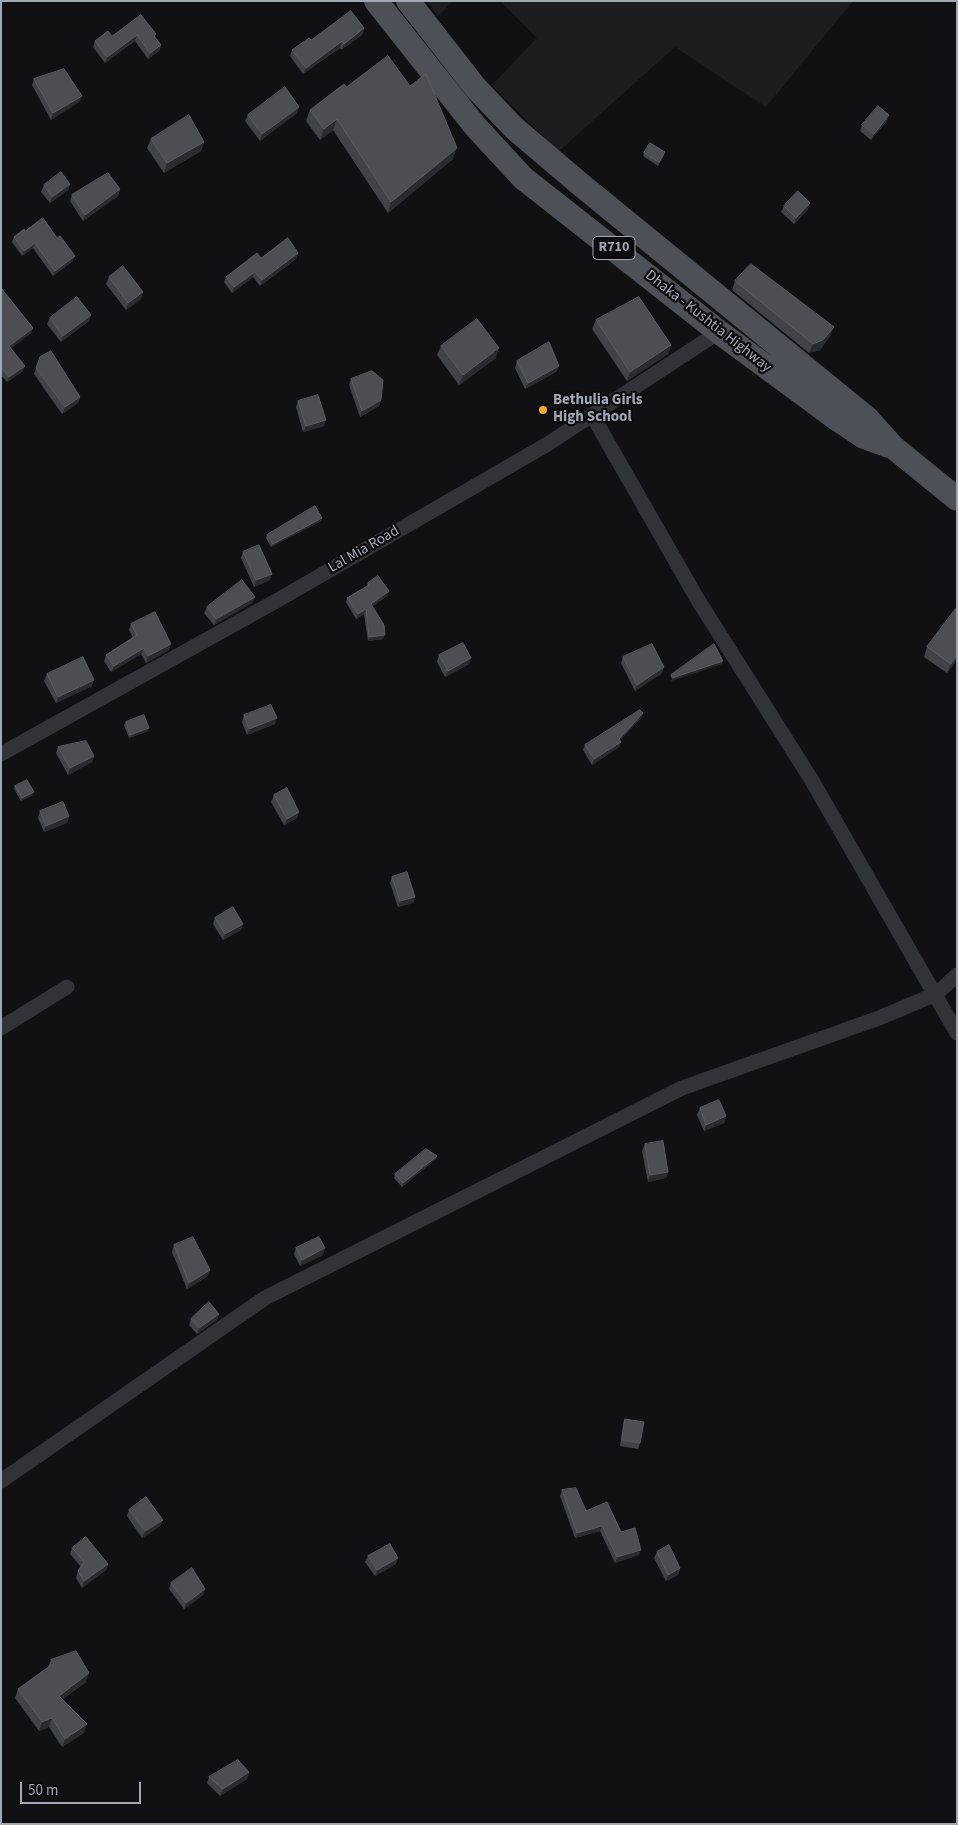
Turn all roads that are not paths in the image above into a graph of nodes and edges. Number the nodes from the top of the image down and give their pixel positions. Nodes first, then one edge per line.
1 (376, 1) edge
2 (408, 1) edge
3 (719, 332) junction
4 (592, 415) junction
5 (893, 448) junction
6 (957, 499) edge
7 (1, 754) edge
8 (957, 975) edge
9 (67, 987) dead end
10 (936, 994) junction
11 (1, 1028) edge
12 (957, 1033) edge
13 (1, 1482) edge

1 - 3 main road, Dhaka - Kushtia Highway / R710
2 - 5 main road, Dhaka - Kushtia Highway / R710
3 - 4 street, Lal Mia Road
3 - 5 main road, Dhaka - Kushtia Highway / R710
4 - 7 street, Lal Mia Road
4 - 10 street
5 - 6 main road, Dhaka - Kushtia Highway / R710
8 - 10 street
9 - 11 street
10 - 12 street
10 - 13 street

